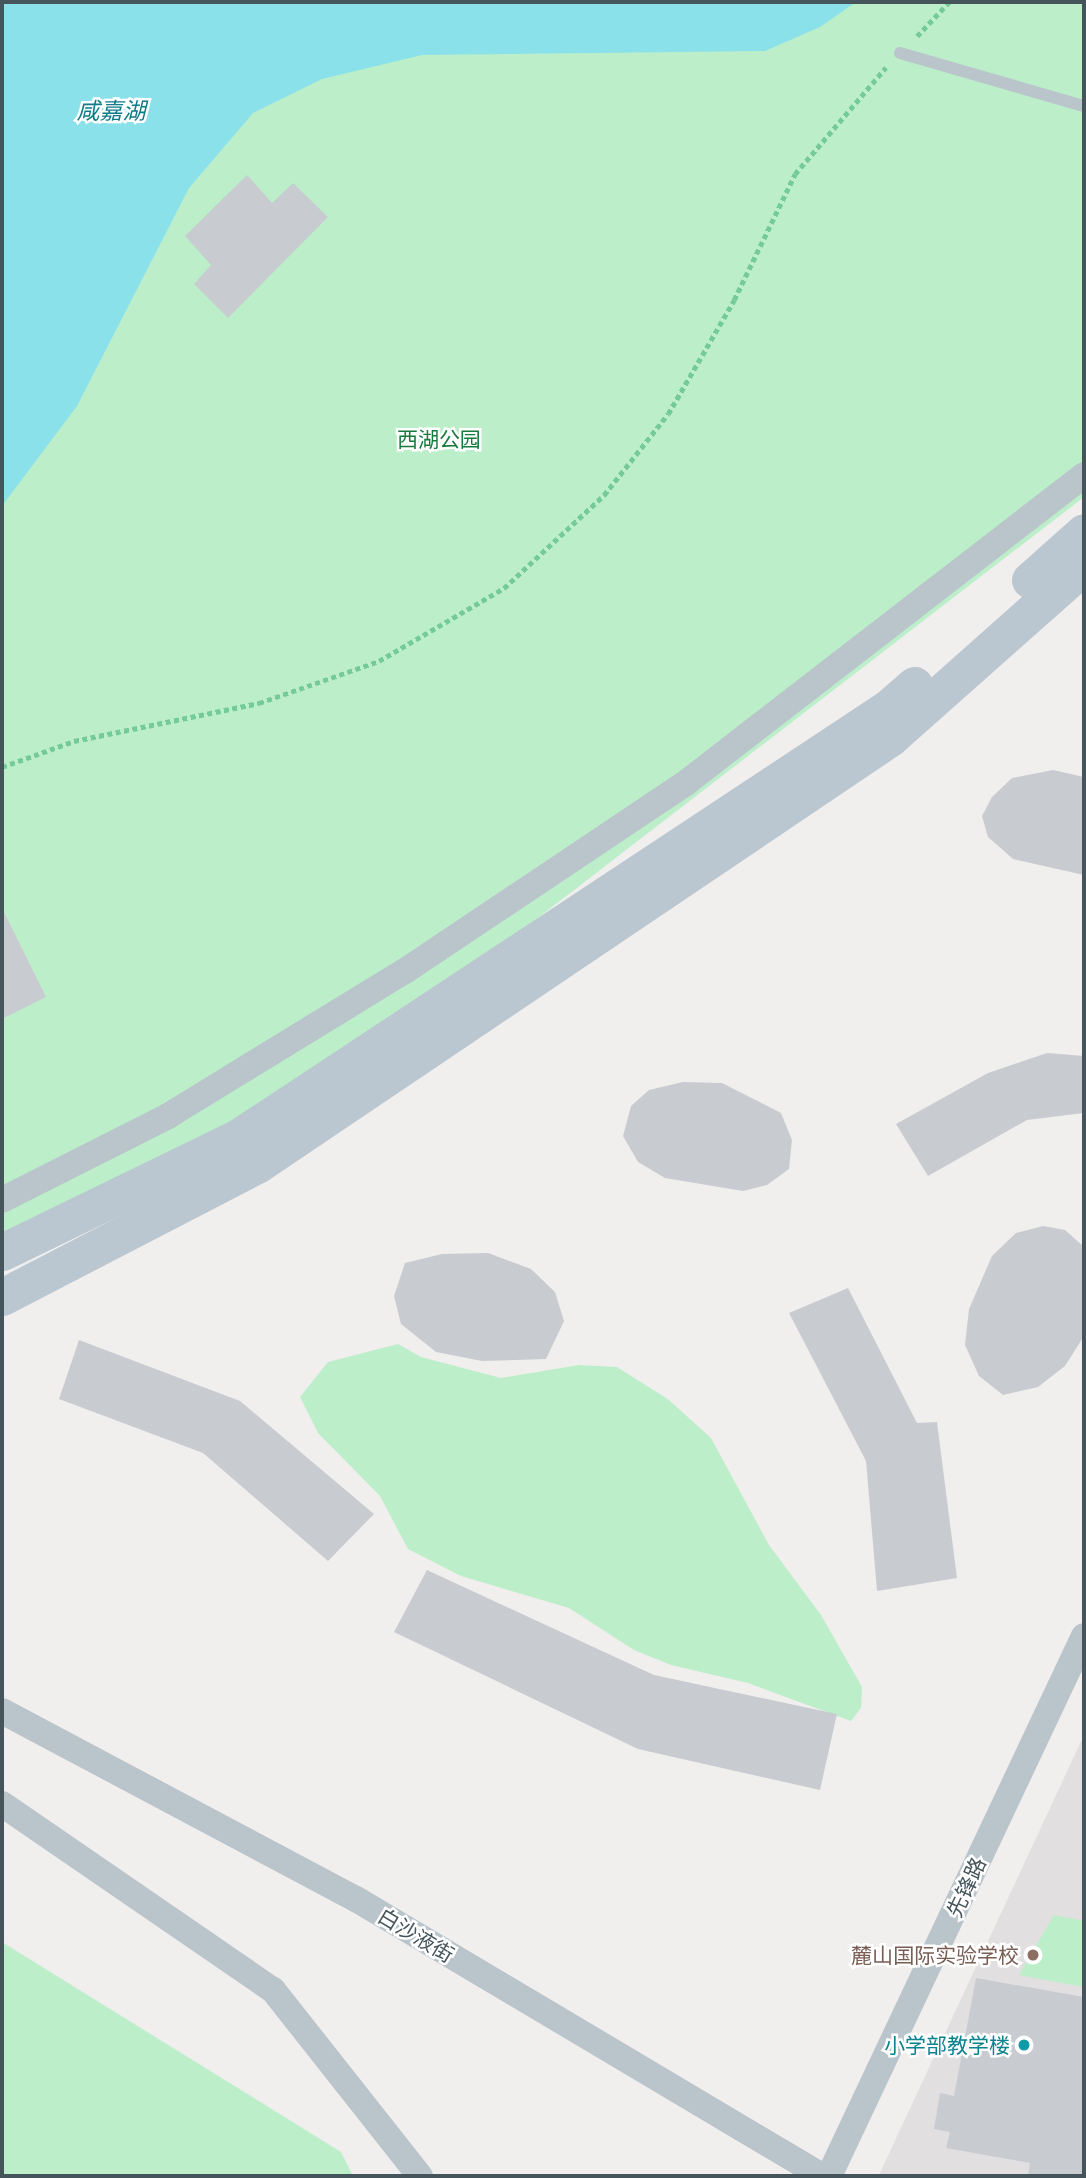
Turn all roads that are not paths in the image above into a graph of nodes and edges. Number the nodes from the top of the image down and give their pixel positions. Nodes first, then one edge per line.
1 (900, 54) road end
2 (1084, 106) edge
3 (1084, 475) edge
4 (1084, 532) edge
5 (1084, 566) edge
6 (2, 1200) edge
7 (2, 1252) edge
8 (2, 1297) edge
9 (1084, 1636) edge
10 (2, 1711) edge
11 (2, 1804) edge
12 (420, 2176) edge
13 (822, 2176) edge
14 (829, 2176) edge

1 - 2 lane
3 - 6 street
4 - 7 main road
5 - 8 main road
9 - 14 street, 先锋路
10 - 13 street, 白沙液街
11 - 12 street

